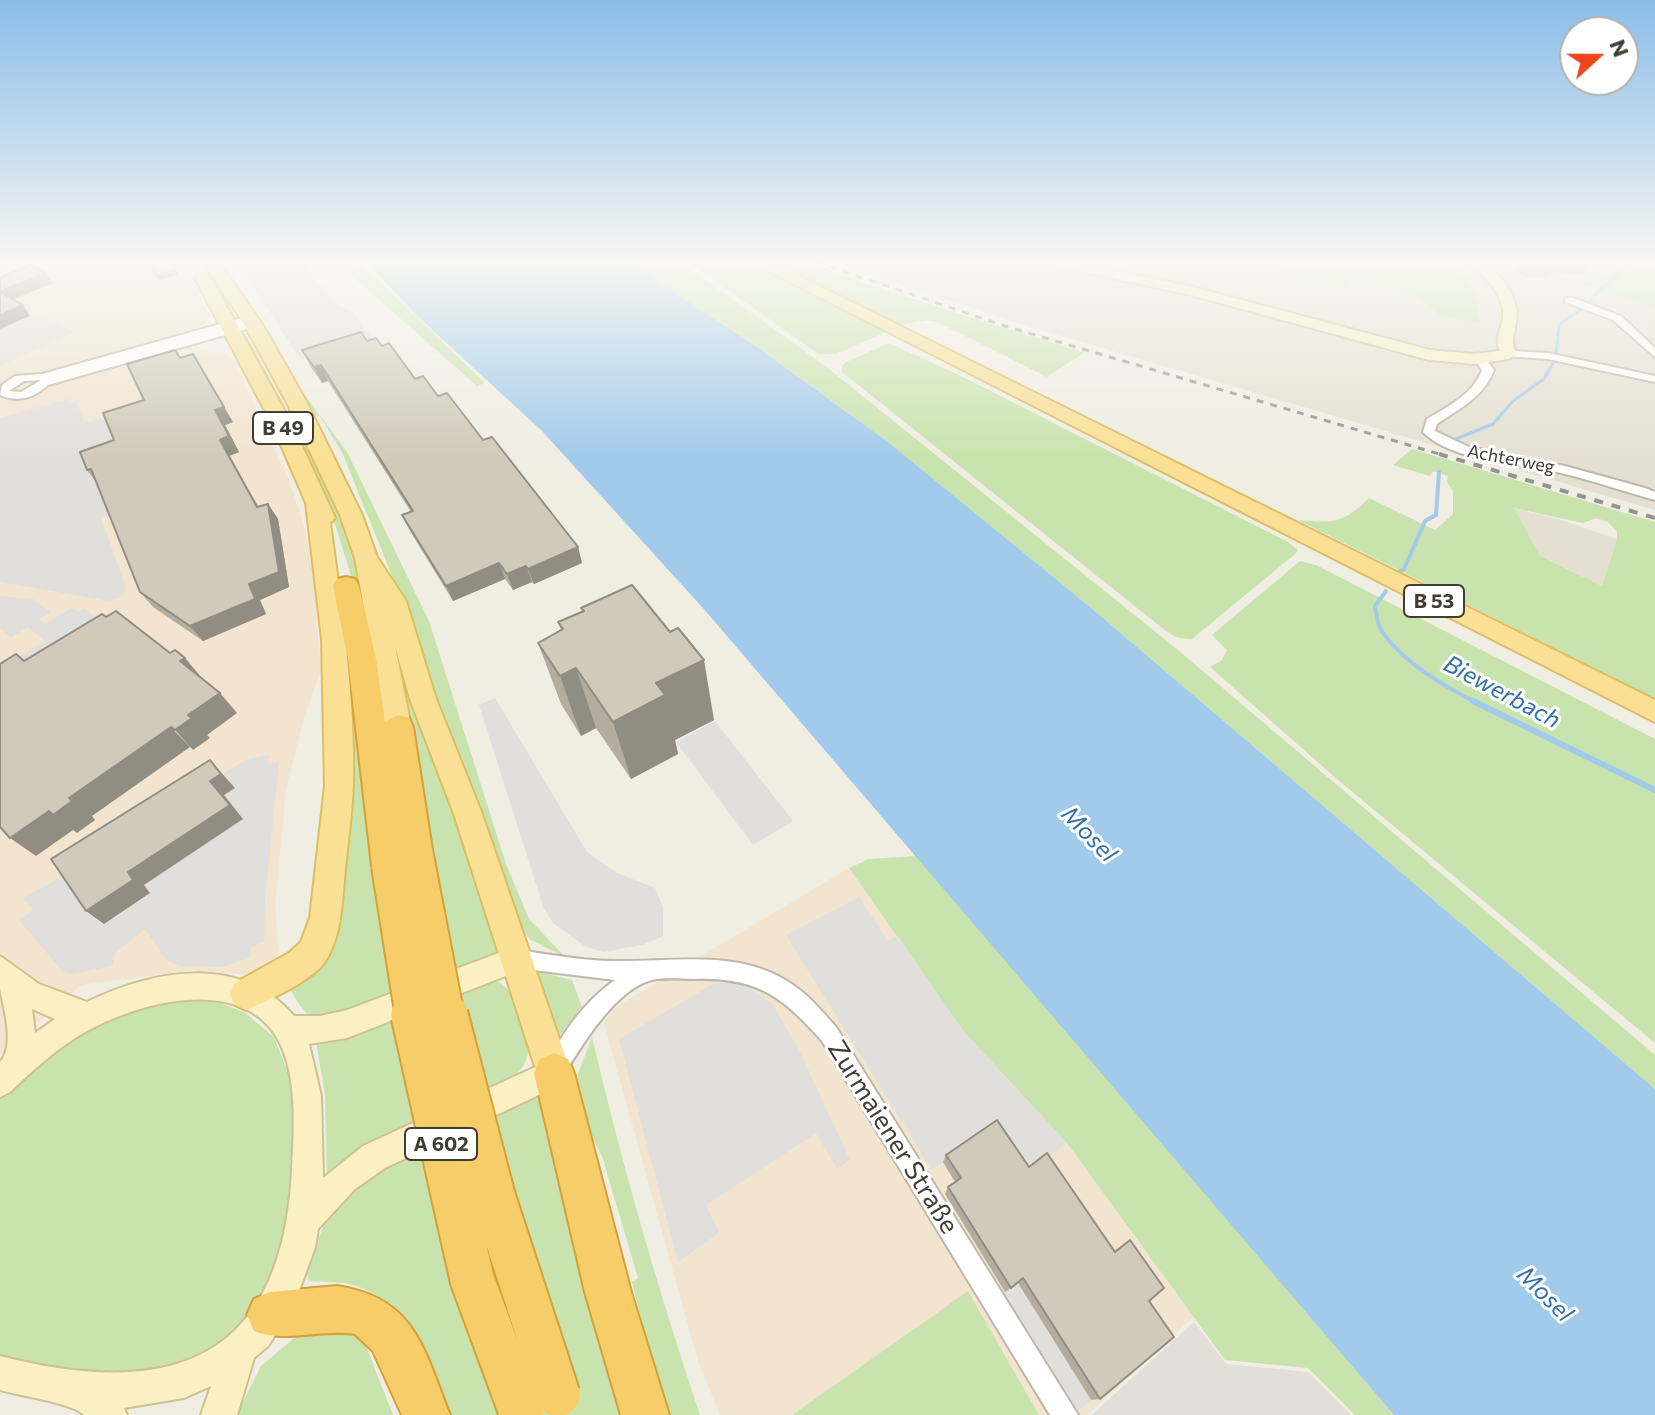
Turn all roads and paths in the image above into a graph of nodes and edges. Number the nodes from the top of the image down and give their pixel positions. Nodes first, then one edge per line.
1 (219, 328) edge
2 (219, 328) edge
3 (239, 328) edge
4 (241, 328) edge
5 (890, 328) edge
6 (1330, 328) edge
7 (1508, 328) edge
8 (1628, 328) edge
9 (196, 337) junction
10 (1509, 354) junction
11 (1655, 354) edge
12 (245, 355) junction
13 (1480, 359) junction
14 (1655, 379) edge
15 (43, 380) dead end
16 (1655, 496) edge
17 (317, 503) junction
18 (366, 558) junction
19 (346, 586) joint
20 (1655, 712) edge
21 (398, 727) joint
22 (403, 861) junction
23 (517, 959) junction
24 (647, 971) junction
25 (8, 978) edge
26 (246, 994) junction
27 (88, 1016) junction
28 (288, 1030) junction
29 (554, 1073) junction
30 (8, 1074) edge
31 (303, 1222) junction
32 (270, 1315) junction
33 (239, 1352) junction
34 (0, 1373) edge
35 (98, 1405) edge
36 (219, 1415) edge
37 (426, 1415) edge
38 (522, 1415) edge
39 (566, 1415) edge
40 (645, 1415) edge
41 (1065, 1415) edge

1 - 9 street
2 - 9 street
3 - 12 main road, B 49
4 - 18 main road, B 49
5 - 20 main road, B 53
6 - 13 main road
7 - 10 main road
8 - 11 street
9 - 12 street
9 - 15 street
10 - 13 main road
10 - 14 street
12 - 17 main road, B 49
13 - 16 street, Achterweg
17 - 19 main road, A 602
17 - 26 main road
18 - 21 main road, A 602
18 - 23 main road
19 - 22 highway, A 602
21 - 22 highway, A 602
22 - 38 highway, A 602, bridge
22 - 39 highway, A 602, bridge
23 - 24 street, Zurmaiener Straße
23 - 28 main road
23 - 29 main road
24 - 29 street, Zurmaiener Straße
24 - 41 street, Zurmaiener Straße
25 - 27 main road
25 - 30 main road
26 - 27 main road
26 - 28 main road
27 - 30 main road
28 - 31 main road
29 - 31 main road
29 - 40 highway
31 - 32 main road
32 - 33 main road
32 - 37 highway
33 - 35 main road
33 - 36 main road
34 - 35 main road

